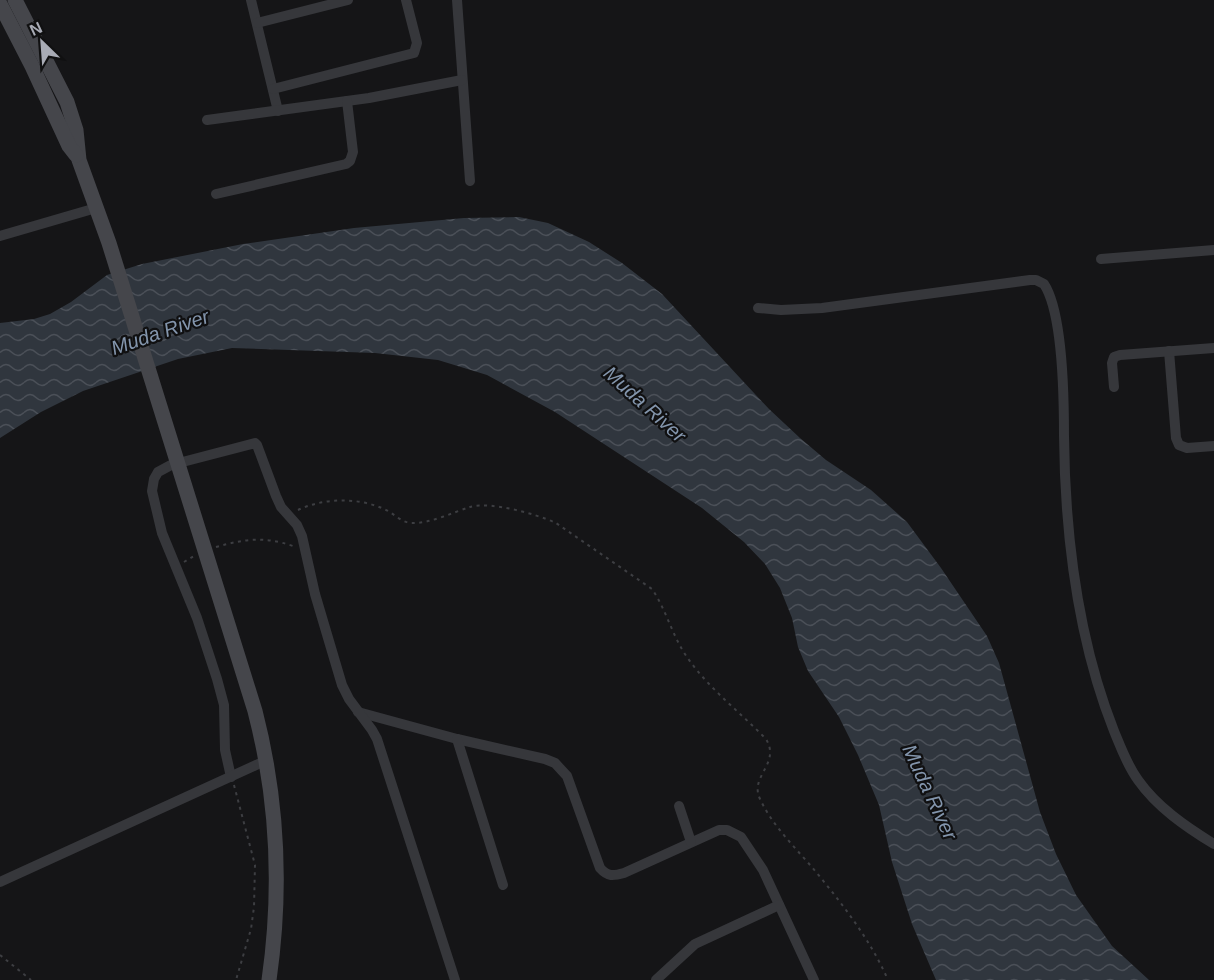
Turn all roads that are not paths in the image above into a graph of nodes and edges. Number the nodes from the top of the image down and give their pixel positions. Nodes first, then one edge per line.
1 (15, 0) edge
2 (251, 0) edge
3 (348, 0) edge
4 (406, 0) edge
5 (457, 0) edge
6 (0, 1) edge
7 (257, 23) junction
8 (462, 80) junction
9 (273, 89) junction
10 (347, 101) junction
11 (278, 111) junction
12 (207, 120) dead end
13 (79, 160) junction
14 (470, 182) dead end
15 (216, 194) dead end
16 (96, 207) junction
17 (0, 236) edge
18 (1214, 250) edge
19 (1101, 259) dead end
20 (758, 308) dead end
21 (1214, 348) edge
22 (1169, 351) junction
23 (1114, 387) dead end
24 (1214, 446) edge
25 (357, 712) junction
26 (458, 739) junction
27 (267, 760) junction
28 (231, 777) junction
29 (678, 806) dead end
30 (691, 842) junction
31 (1214, 844) edge
32 (0, 882) edge
33 (503, 885) dead end
34 (779, 905) junction
35 (269, 980) edge
36 (455, 980) edge
37 (656, 980) edge
38 (814, 980) edge

1 - 13 main road
2 - 7 street
3 - 7 street
4 - 9 street
5 - 8 street
6 - 13 main road
7 - 9 street
8 - 10 street
8 - 14 street
9 - 11 street
10 - 11 street
10 - 15 street
11 - 12 street
13 - 16 main road
16 - 17 street
16 - 27 main road
18 - 19 street
20 - 31 street
21 - 22 street
22 - 23 street
22 - 24 street
25 - 26 street
25 - 28 street
25 - 36 street
26 - 30 street
26 - 33 street
27 - 28 street
27 - 35 main road
28 - 32 street
29 - 30 street
30 - 34 street
34 - 37 street
34 - 38 street

